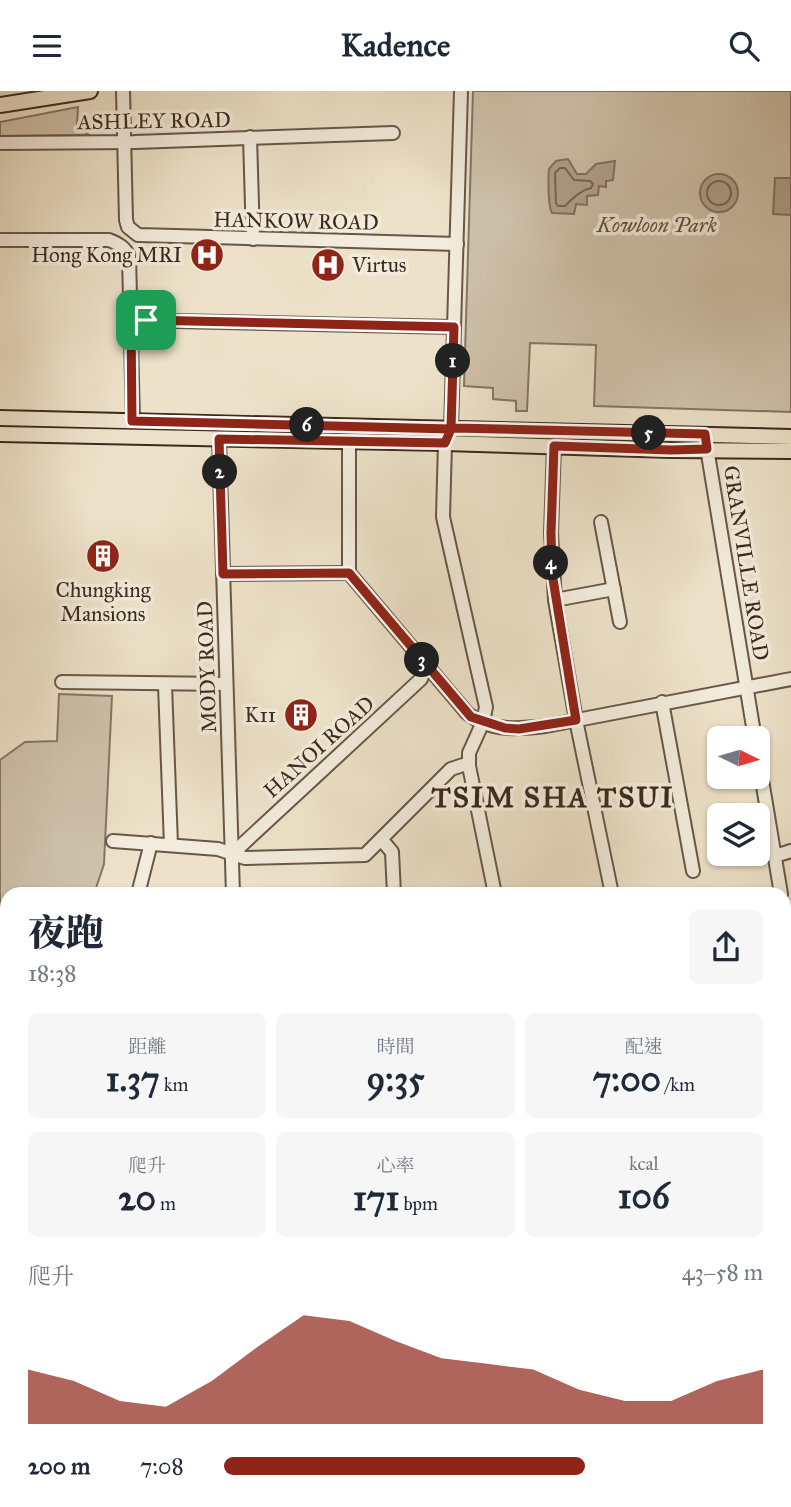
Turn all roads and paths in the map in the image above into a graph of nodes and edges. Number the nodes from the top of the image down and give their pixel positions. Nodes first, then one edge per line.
1 (90, 91) edge
2 (123, 91) edge
3 (461, 91) edge
4 (0, 104) edge
5 (393, 133) dead end
6 (250, 138) junction
7 (124, 142) junction
8 (0, 143) edge
9 (253, 239) junction
10 (0, 240) edge
11 (457, 244) junction
12 (131, 320) junction
13 (454, 327) junction
14 (0, 418) edge
15 (132, 421) junction
16 (0, 434) edge
17 (448, 436) junction
18 (791, 437) edge
19 (219, 439) junction
20 (349, 441) junction
21 (706, 442) junction
22 (554, 446) junction
23 (791, 451) edge
24 (601, 522) dead end
25 (349, 573) junction
26 (223, 574) junction
27 (614, 589) junction
28 (555, 600) junction
29 (620, 622) dead end
30 (426, 665) junction
31 (791, 679) edge
32 (226, 684) junction
33 (71, 685) dead end
34 (165, 685) junction
35 (747, 686) junction
36 (663, 702) junction
37 (576, 720) junction
38 (483, 722) junction
39 (753, 726) edge
40 (469, 767) junction
41 (764, 789) edge
42 (381, 839) junction
43 (113, 841) dead end
44 (151, 843) junction
45 (171, 845) junction
46 (791, 851) edge
47 (232, 854) junction
48 (775, 856) junction
49 (693, 871) dead end
50 (140, 887) edge
51 (233, 887) edge
52 (394, 887) edge
53 (494, 887) edge
54 (611, 887) edge
55 (780, 887) edge

1 - 4 main road
2 - 7 street
3 - 11 street
5 - 6 street, ASHLEY ROAD
6 - 7 street, ASHLEY ROAD
6 - 9 street
7 - 8 street, ASHLEY ROAD
7 - 9 street, HANKOW ROAD
9 - 11 street, HANKOW ROAD
10 - 12 street
11 - 13 street
12 - 13 street
12 - 15 street
13 - 17 street
14 - 15 main road
15 - 17 main road
16 - 19 main road
17 - 20 main road
17 - 21 main road
17 - 22 main road
17 - 38 street
18 - 21 main road
19 - 20 main road
19 - 26 street, MODY ROAD
20 - 25 street
21 - 22 main road
21 - 23 main road
21 - 35 street, GRANVILLE ROAD
22 - 28 street
24 - 27 street
25 - 26 street
25 - 30 street
26 - 32 street, MODY ROAD
27 - 28 street
27 - 29 street
28 - 37 street
30 - 38 street
30 - 47 street, HANOI ROAD
31 - 35 street
32 - 34 street
32 - 47 street, MODY ROAD
33 - 34 street
34 - 45 street
35 - 36 street
35 - 39 street, GRANVILLE ROAD
36 - 37 street
36 - 49 street
37 - 38 street
37 - 54 street
38 - 40 street
40 - 42 street
40 - 53 street
41 - 48 street
42 - 47 street
42 - 52 street
43 - 44 street
44 - 45 street
44 - 50 street
45 - 47 street
46 - 48 street
47 - 51 street, MODY ROAD
48 - 55 street

